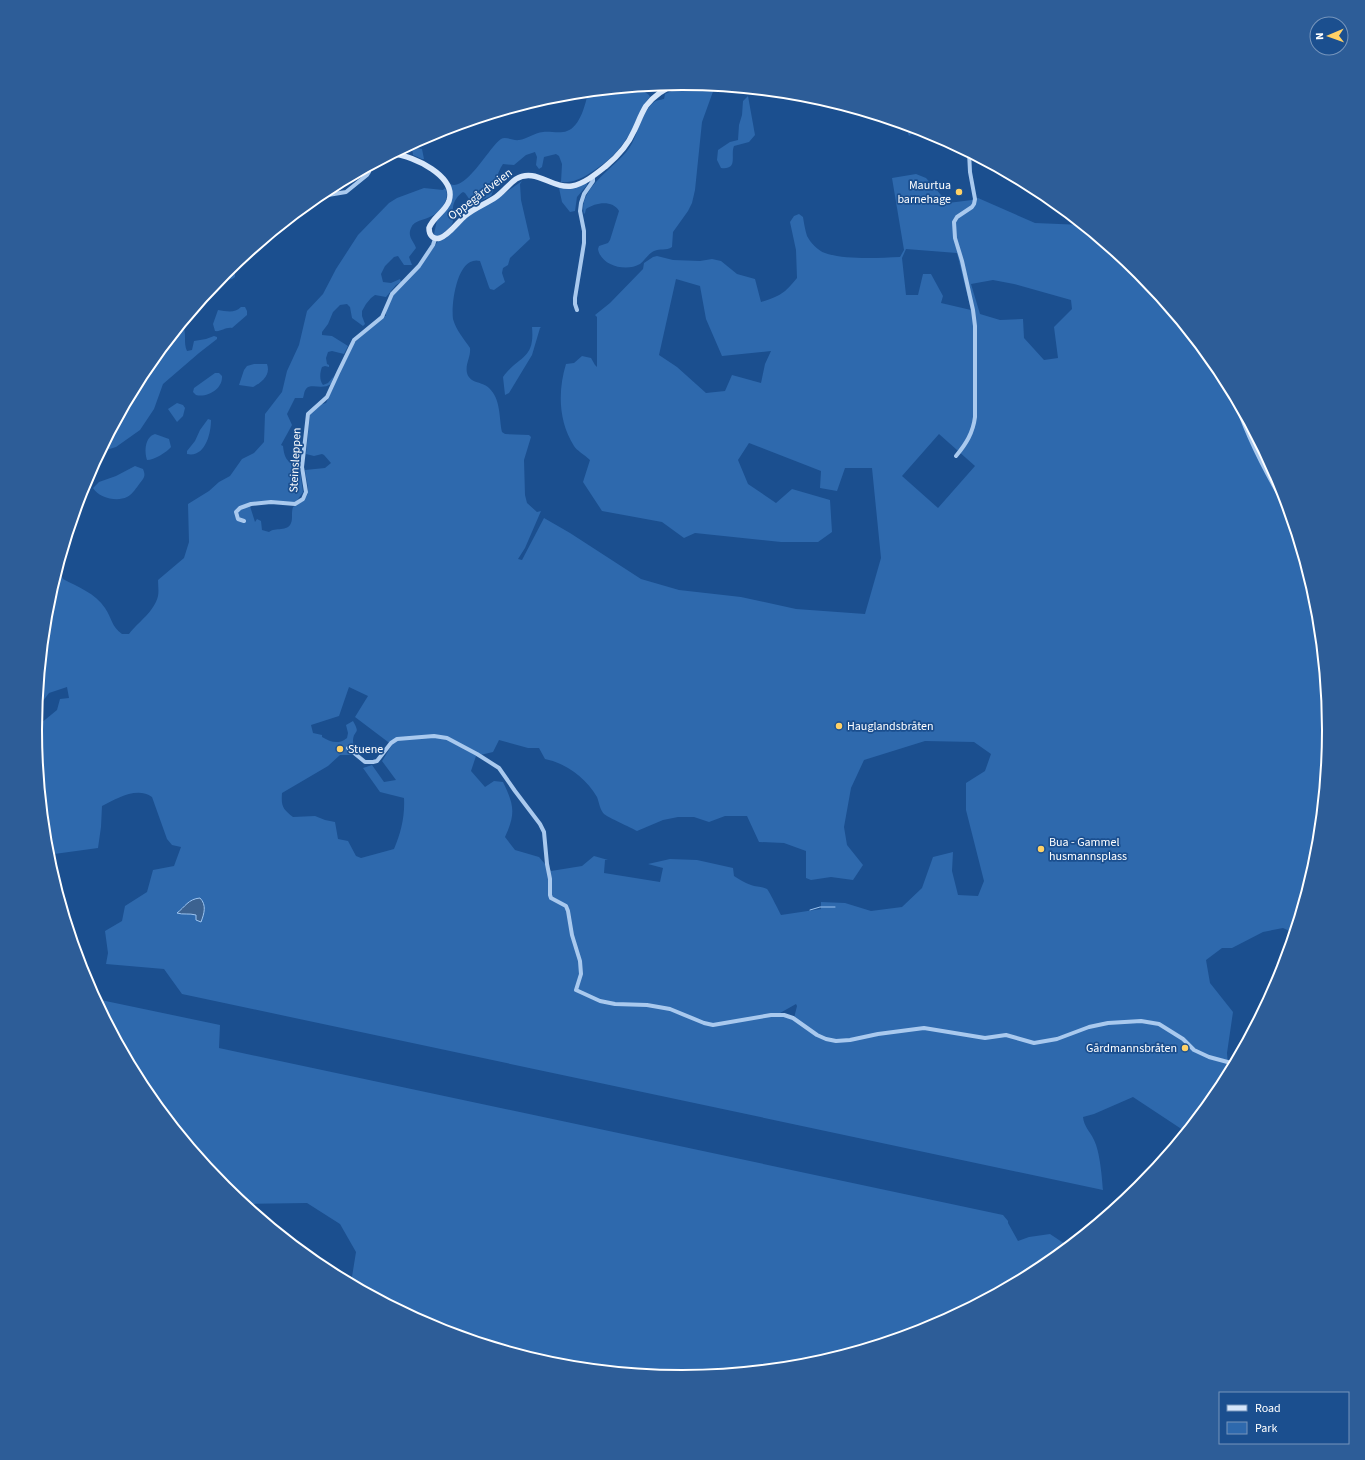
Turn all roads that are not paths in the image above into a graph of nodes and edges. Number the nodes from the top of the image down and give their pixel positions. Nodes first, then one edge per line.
1 (663, 90) edge
2 (401, 155) edge
3 (969, 158) edge
4 (369, 171) edge
5 (593, 175) junction
6 (330, 195) edge
7 (435, 239) junction
8 (577, 310) dead end
9 (1241, 417) edge
10 (956, 456) dead end
11 (1273, 483) edge
12 (244, 521) dead end
13 (348, 748) dead end
14 (1229, 1063) edge

1 - 5 main road, Oppegårdveien
2 - 7 main road, Oppegårdveien
3 - 10 street
4 - 6 street
5 - 7 main road, Oppegårdveien
5 - 8 street, Oppegårdveien
7 - 12 street, Steinsleppen
9 - 11 street
13 - 14 street

